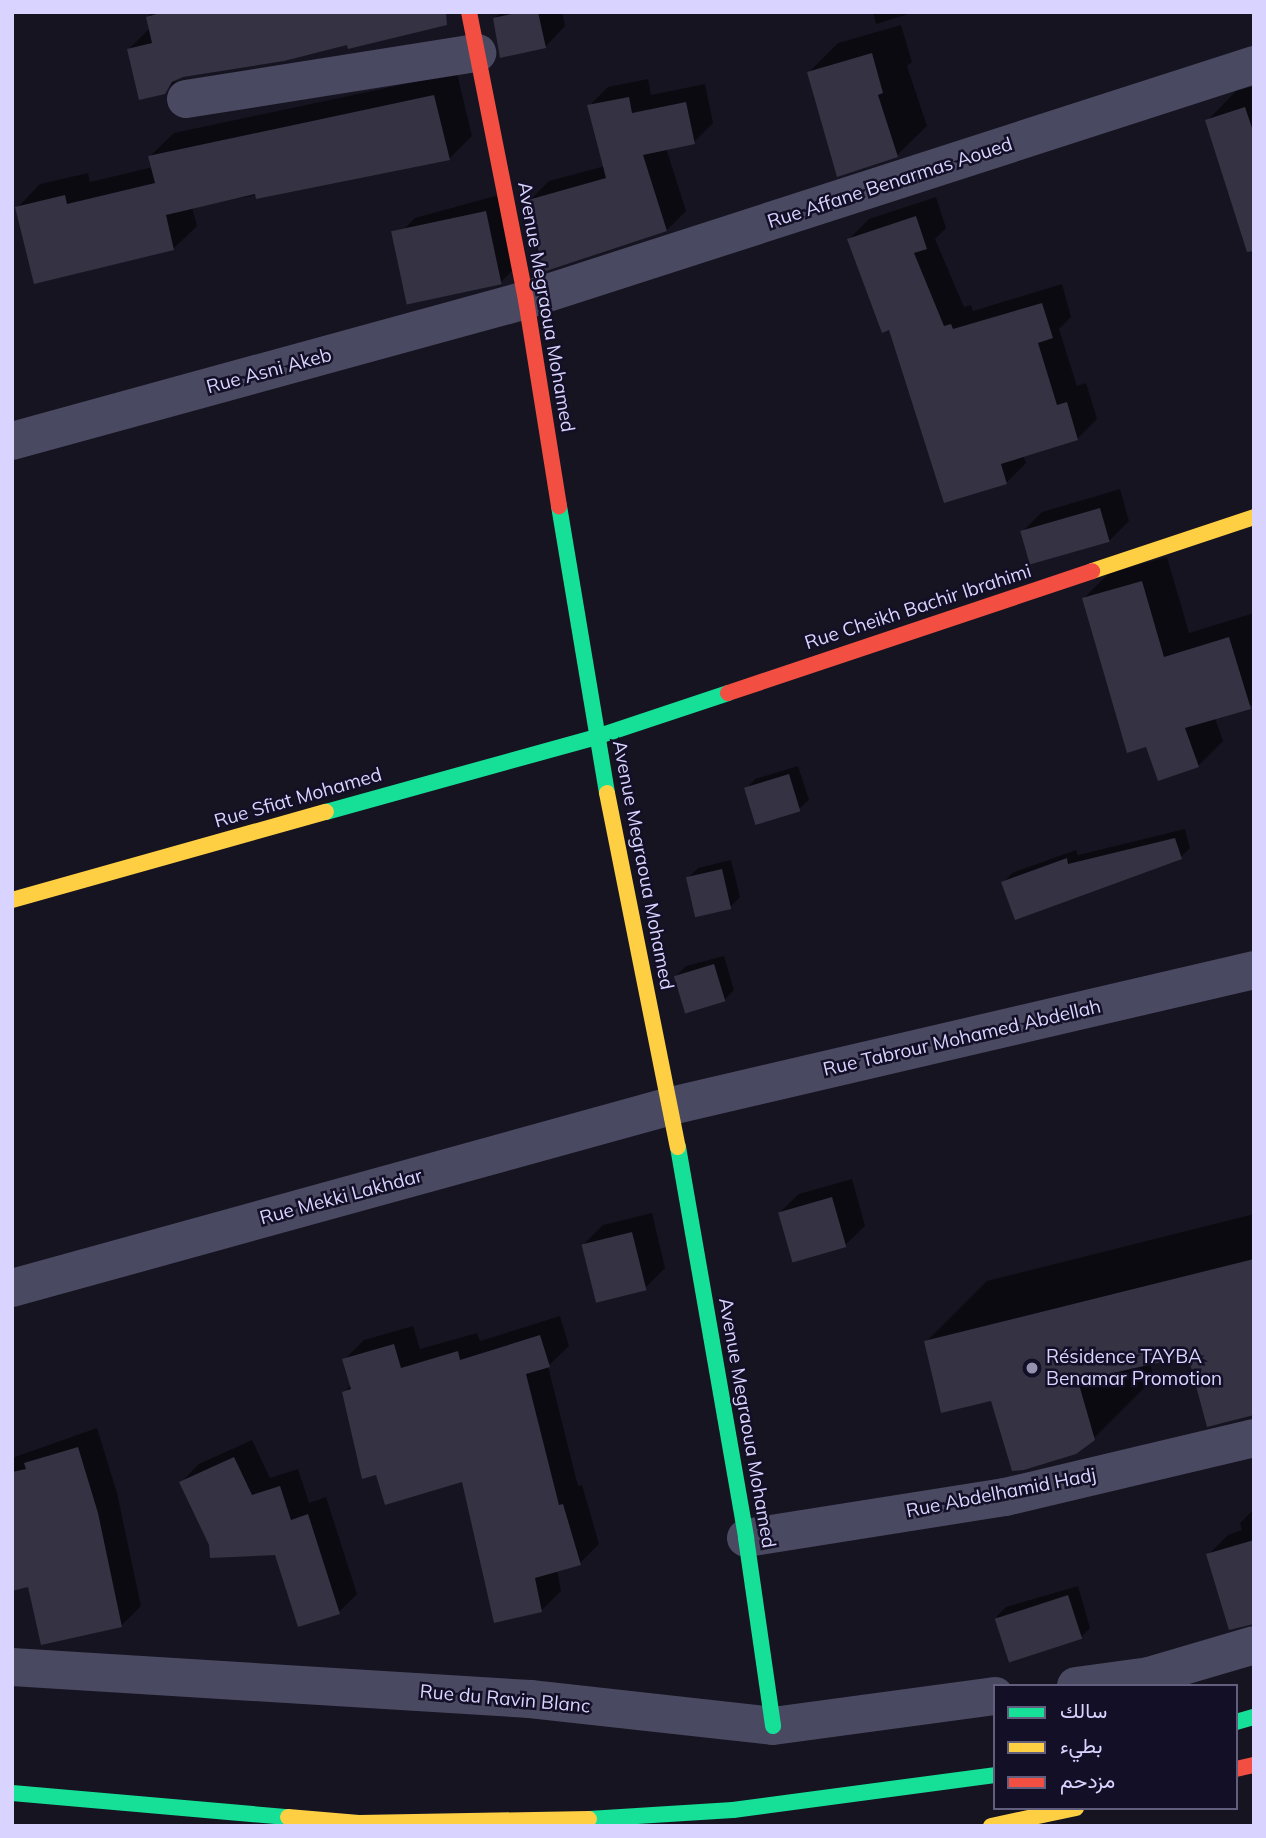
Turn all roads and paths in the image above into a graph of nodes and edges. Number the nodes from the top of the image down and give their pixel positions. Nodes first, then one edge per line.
1 (469, 12) edge
2 (477, 53) junction
3 (1254, 65) edge
4 (186, 99) dead end
5 (526, 300) junction
6 (12, 441) edge
7 (1254, 517) edge
8 (596, 737) junction
9 (12, 900) edge
10 (1254, 970) edge
11 (671, 1106) junction
12 (12, 1288) edge
13 (1254, 1438) edge
14 (746, 1538) junction
15 (1254, 1645) edge
16 (12, 1667) edge
17 (1091, 1684) edge
18 (993, 1696) edge
19 (773, 1726) junction
20 (993, 1775) edge
21 (12, 1793) edge
22 (1067, 1810) edge
23 (991, 1826) edge

1 - 2 main road, Avenue Megraoua Mohamed
2 - 4 street
2 - 5 main road, Avenue Megraoua Mohamed
3 - 5 street, Rue Affane Benarmas Aoued
5 - 6 street, Rue Asni Akeb
5 - 8 main road, Avenue Megraoua Mohamed
7 - 8 main road, Rue Cheikh Bachir Ibrahimi
8 - 9 main road, Rue Sfiat Mohamed
8 - 11 main road, Avenue Megraoua Mohamed
10 - 11 street, Rue Tabrour Mohamed Abdellah
11 - 12 street, Rue Mekki Lakhdar
11 - 14 main road, Avenue Megraoua Mohamed
13 - 14 street, Rue Abdelhamid Hadj
14 - 19 main road, Avenue Megraoua Mohamed
15 - 17 street
16 - 19 street, Rue du Ravin Blanc
18 - 19 street, Rue du Ravin Blanc
20 - 21 main road
22 - 23 main road

